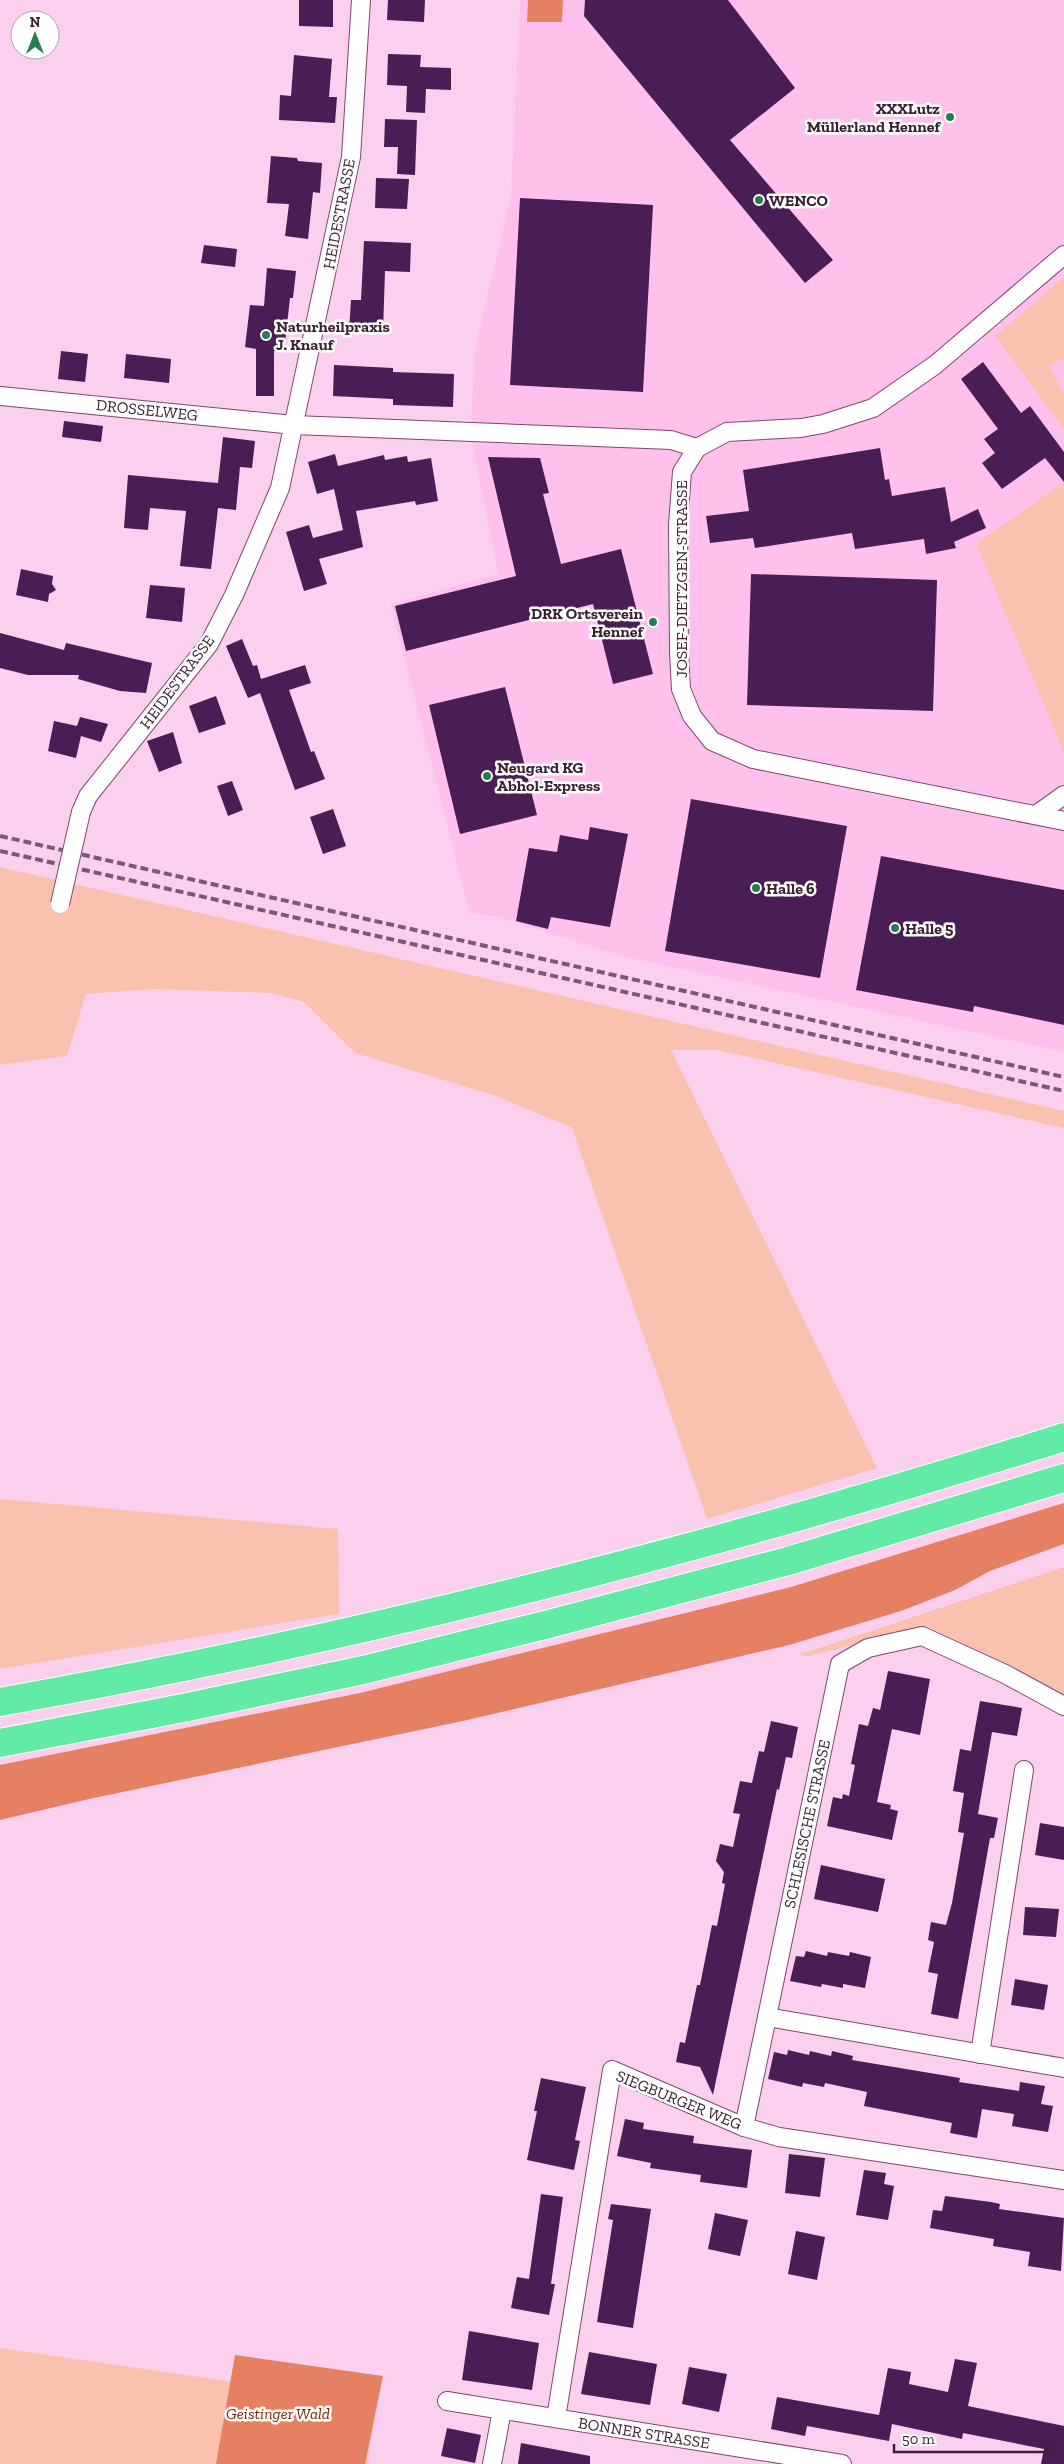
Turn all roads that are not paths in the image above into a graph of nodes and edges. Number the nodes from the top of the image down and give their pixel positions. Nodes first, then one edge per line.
1 (361, 0) edge
2 (1064, 255) edge
3 (0, 396) edge
4 (294, 425) junction
5 (697, 448) junction
6 (1064, 796) edge
7 (1036, 815) junction
8 (1064, 821) edge
9 (60, 904) dead end
10 (1064, 1437) edge
11 (1064, 1478) edge
12 (0, 1702) edge
13 (1064, 1706) edge
14 (0, 1743) edge
15 (1024, 1770) dead end
16 (767, 2017) junction
17 (980, 2054) junction
18 (1064, 2068) edge
19 (744, 2126) junction
20 (1064, 2180) edge
21 (447, 2401) dead end
22 (502, 2410) junction
23 (556, 2418) junction
24 (492, 2464) edge
25 (835, 2464) edge

1 - 4 street, HEIDESTRASSE
2 - 5 street, JOSEF-DIETZGEN-STRASSE
3 - 4 street, DROSSELWEG
4 - 5 street
4 - 9 street, HEIDESTRASSE, bridge
5 - 7 street, JOSEF-DIETZGEN-STRASSE
6 - 7 street
7 - 8 street, JOSEF-DIETZGEN-STRASSE
10 - 12 highway
11 - 14 highway
13 - 16 street, SCHLESISCHE STRASSE
15 - 17 street
16 - 17 street
16 - 19 street, SCHLESISCHE STRASSE
17 - 18 street
19 - 20 street, SIEGBURGER WEG
19 - 23 street, SIEGBURGER WEG
21 - 22 street, BONNER STRASSE
22 - 23 street, BONNER STRASSE
22 - 24 street
23 - 25 street, BONNER STRASSE

